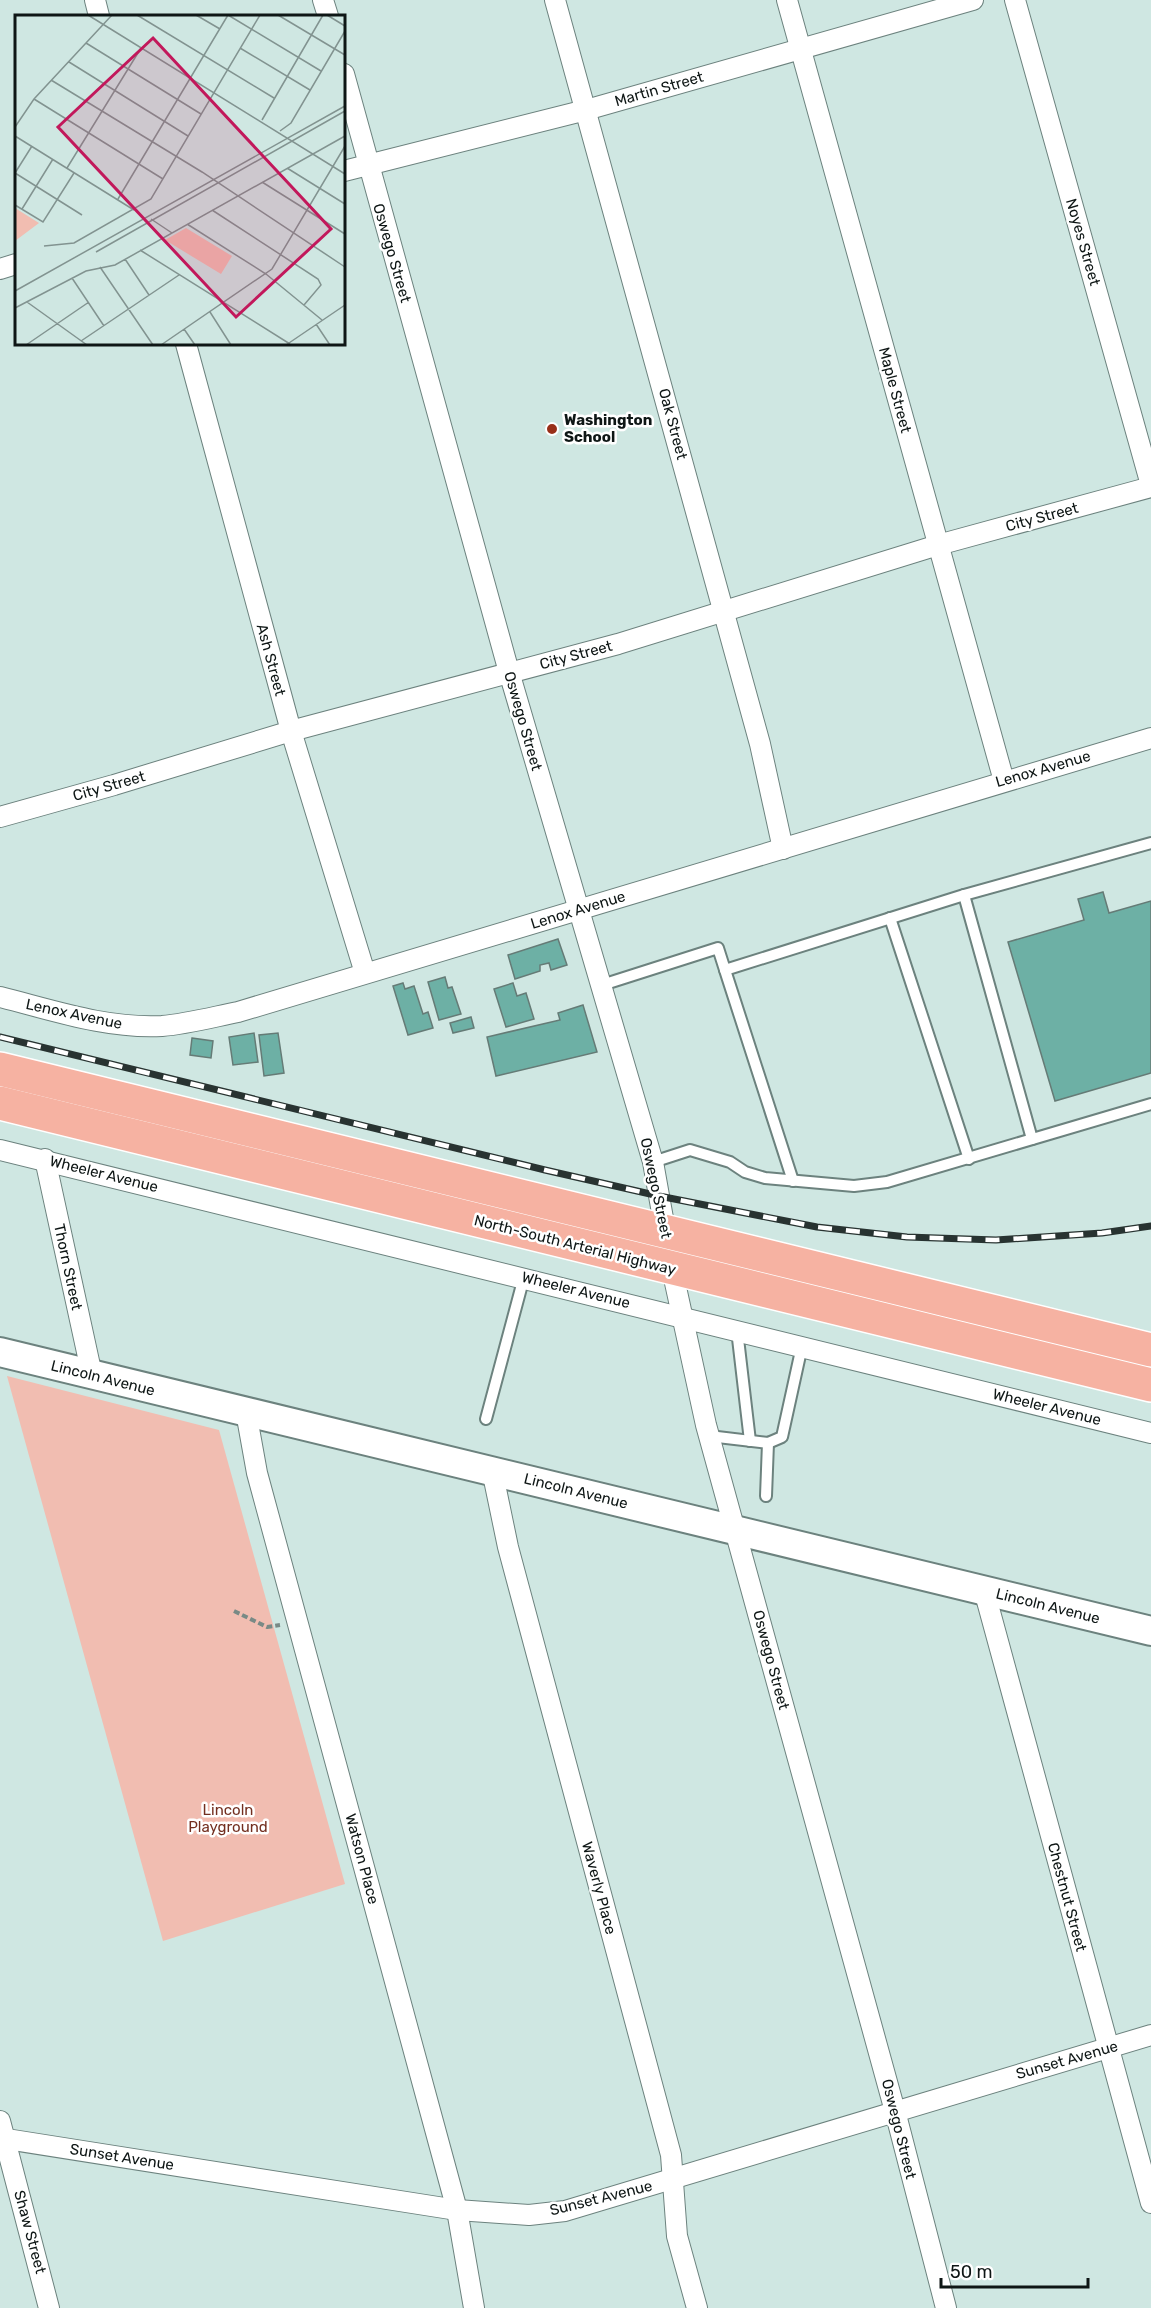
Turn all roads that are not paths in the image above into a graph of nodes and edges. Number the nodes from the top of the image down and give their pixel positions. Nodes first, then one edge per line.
1 (95, 0) edge
2 (323, 0) edge
3 (555, 0) edge
4 (787, 0) edge
5 (973, 0) edge
6 (1015, 0) edge
7 (99, 15) edge
8 (328, 15) edge
9 (801, 49) junction
10 (345, 78) edge
11 (586, 110) junction
12 (368, 164) junction
13 (345, 171) edge
14 (15, 264) edge
15 (0, 268) edge
16 (186, 345) edge
17 (1151, 486) edge
18 (938, 545) junction
19 (724, 610) junction
20 (509, 672) junction
21 (291, 731) junction
22 (1151, 738) edge
23 (1004, 781) junction
24 (0, 817) edge
25 (1151, 843) edge
26 (783, 849) junction
27 (964, 895) junction
28 (579, 910) junction
29 (890, 918) junction
30 (725, 970) junction
31 (365, 973) junction
32 (602, 985) junction
33 (0, 997) edge
34 (0, 1069) edge
35 (0, 1103) edge
36 (1151, 1104) edge
37 (1032, 1139) junction
38 (0, 1150) edge
39 (45, 1159) junction
40 (969, 1159) junction
41 (653, 1162) junction
42 (793, 1181) junction
43 (666, 1231) junction
44 (672, 1269) junction
45 (524, 1277) junction
46 (682, 1316) junction
47 (737, 1330) junction
48 (802, 1346) junction
49 (1151, 1350) edge
50 (0, 1352) edge
51 (92, 1376) junction
52 (1151, 1386) edge
53 (246, 1412) junction
54 (486, 1419) dead end
55 (1151, 1433) edge
56 (709, 1436) junction
57 (750, 1441) junction
58 (768, 1443) junction
59 (492, 1470) junction
60 (766, 1496) dead end
61 (735, 1530) junction
62 (984, 1590) junction
63 (1151, 1631) edge
64 (1151, 2035) edge
65 (1108, 2048) junction
66 (895, 2111) junction
67 (2, 2133) edge
68 (672, 2180) junction
69 (1151, 2203) edge
70 (457, 2210) junction
71 (49, 2308) edge
72 (474, 2308) edge
73 (696, 2308) edge
74 (946, 2308) edge

1 - 7 street
2 - 8 street
3 - 11 street, Oak Street
4 - 9 street, Maple Street
5 - 9 street, Martin Street
6 - 17 street, Noyes Street
9 - 11 street, Martin Street
9 - 18 street, Maple Street
10 - 12 street, Oswego Street
11 - 12 street, Martin Street
11 - 19 street, Oak Street
12 - 13 street, Martin Street
12 - 20 street, Oswego Street
14 - 15 street
16 - 21 street, Ash Street
17 - 18 street, City Street
18 - 19 street, City Street
18 - 23 street, Maple Street
19 - 20 street, City Street
19 - 26 street, Oak Street
20 - 21 street, City Street
20 - 28 street, Oswego Street
21 - 24 street, City Street
21 - 31 street, Ash Street
22 - 23 street, Lenox Avenue
23 - 26 street, Lenox Avenue
25 - 27 lane
26 - 28 street, Lenox Avenue
27 - 29 lane
27 - 37 lane
28 - 31 street, Lenox Avenue
28 - 32 street, Oswego Street
29 - 30 lane
29 - 40 lane
30 - 32 lane
30 - 42 lane
31 - 33 street, Lenox Avenue
32 - 41 street, Oswego Street
34 - 43 highway
35 - 44 highway, North-South Arterial Highway
36 - 37 lane
37 - 40 lane
38 - 39 street, Wheeler Avenue
39 - 45 street, Wheeler Avenue
39 - 51 street, Thorn Street
40 - 42 lane
41 - 42 lane
41 - 43 street, Oswego Street
43 - 44 street, Oswego Street
43 - 49 highway
44 - 46 street, Oswego Street
44 - 52 highway, North-South Arterial Highway
45 - 46 street, Wheeler Avenue
45 - 54 lane
46 - 47 street, Wheeler Avenue
46 - 56 street, Oswego Street
47 - 48 street, Wheeler Avenue
47 - 57 lane
48 - 55 street, Wheeler Avenue
48 - 58 lane
50 - 51 street, Lincoln Avenue
51 - 53 street, Lincoln Avenue
53 - 59 street, Lincoln Avenue
53 - 70 street, Watson Place
56 - 57 lane
56 - 61 street, Oswego Street
57 - 58 lane
58 - 60 lane
59 - 61 street, Lincoln Avenue
59 - 68 street, Waverly Place
61 - 62 street, Lincoln Avenue
61 - 66 street, Oswego Street
62 - 63 street, Lincoln Avenue
62 - 65 street, Chestnut Street
64 - 65 street, Sunset Avenue
65 - 66 street, Sunset Avenue
65 - 69 street, Chestnut Street
66 - 68 street, Sunset Avenue
66 - 74 street, Oswego Street
67 - 70 street, Sunset Avenue
67 - 71 street, Shaw Street
68 - 70 street, Sunset Avenue
68 - 73 street, Waverly Place
70 - 72 street, Watson Place

